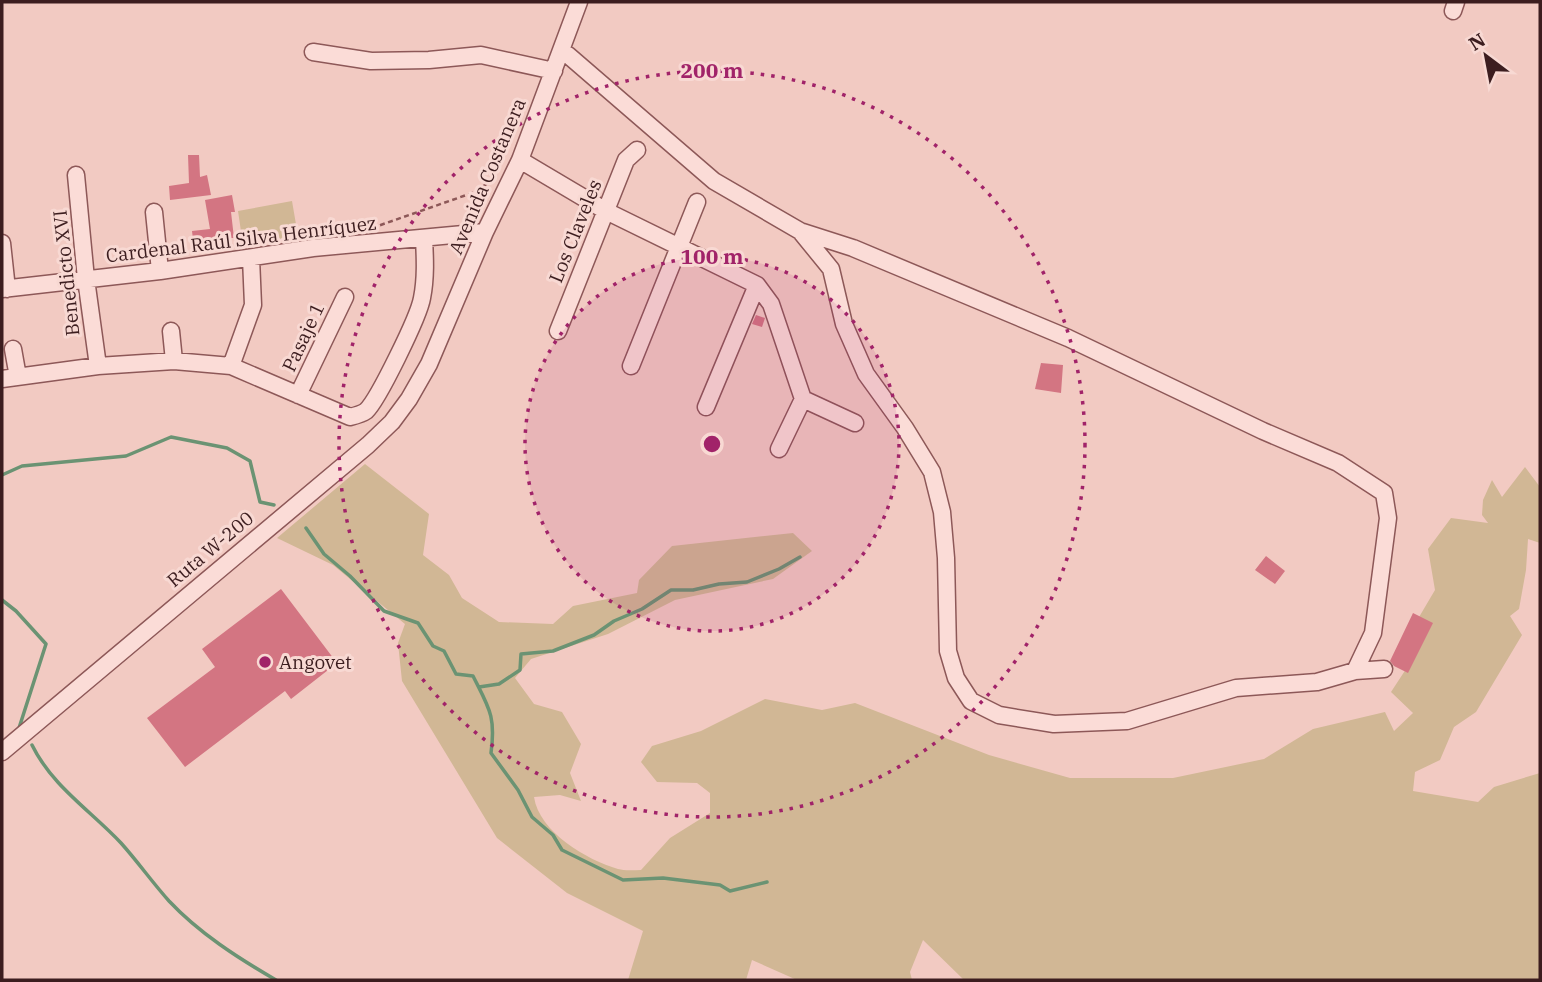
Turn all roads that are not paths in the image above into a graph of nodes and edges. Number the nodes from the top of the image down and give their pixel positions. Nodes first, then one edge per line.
1 (579, 2) edge
2 (313, 52) dead end
3 (561, 52) junction
4 (554, 71) junction
5 (637, 150) dead end
6 (520, 160) junction
7 (76, 175) dead end
8 (697, 202) dead end
9 (606, 211) junction
10 (154, 212) dead end
11 (800, 231) junction
12 (485, 232) junction
13 (424, 238) junction
14 (2, 243) edge
15 (678, 246) junction
16 (853, 248) junction
17 (251, 258) junction
18 (831, 269) junction
19 (160, 271) junction
20 (86, 279) junction
21 (757, 285) junction
22 (4, 289) edge
23 (345, 297) dead end
24 (171, 331) dead end
25 (558, 331) dead end
26 (13, 349) dead end
27 (174, 361) junction
28 (429, 364) joint
29 (98, 366) junction
30 (230, 366) junction
31 (631, 366) dead end
32 (10, 378) edge
33 (298, 395) junction
34 (803, 399) junction
35 (706, 407) dead end
36 (855, 423) dead end
37 (779, 449) dead end
38 (1384, 669) dead end
39 (1355, 671) junction
40 (2, 752) edge

1 - 3 street, Avenida Costanera
2 - 4 street
3 - 4 street, Avenida Costanera
3 - 11 street
4 - 6 street, Avenida Costanera
5 - 9 street, Los Claveles
6 - 9 street
6 - 12 street, Avenida Costanera
7 - 20 street, Benedicto XVI
8 - 15 street
9 - 15 street
9 - 25 street, Los Claveles
10 - 19 street
11 - 16 street
11 - 18 street
12 - 13 street, Cardenal Raúl Silva Henríquez
12 - 28 street, Avenida Costanera
13 - 17 street, Cardenal Raúl Silva Henríquez
13 - 33 street
14 - 22 street
15 - 21 street
15 - 31 street
16 - 18 street
16 - 39 street
17 - 19 street, Cardenal Raúl Silva Henríquez
17 - 30 street
18 - 39 street
19 - 20 street, Cardenal Raúl Silva Henríquez
20 - 22 street, Cardenal Raúl Silva Henríquez
20 - 29 street, Benedicto XVI
21 - 34 street
21 - 35 street
23 - 33 street, Pasaje 1
24 - 27 street
26 - 32 street
27 - 29 street
27 - 30 street
28 - 40 street, Ruta W-200
29 - 32 street
30 - 33 street
34 - 36 street
34 - 37 street
38 - 39 street

